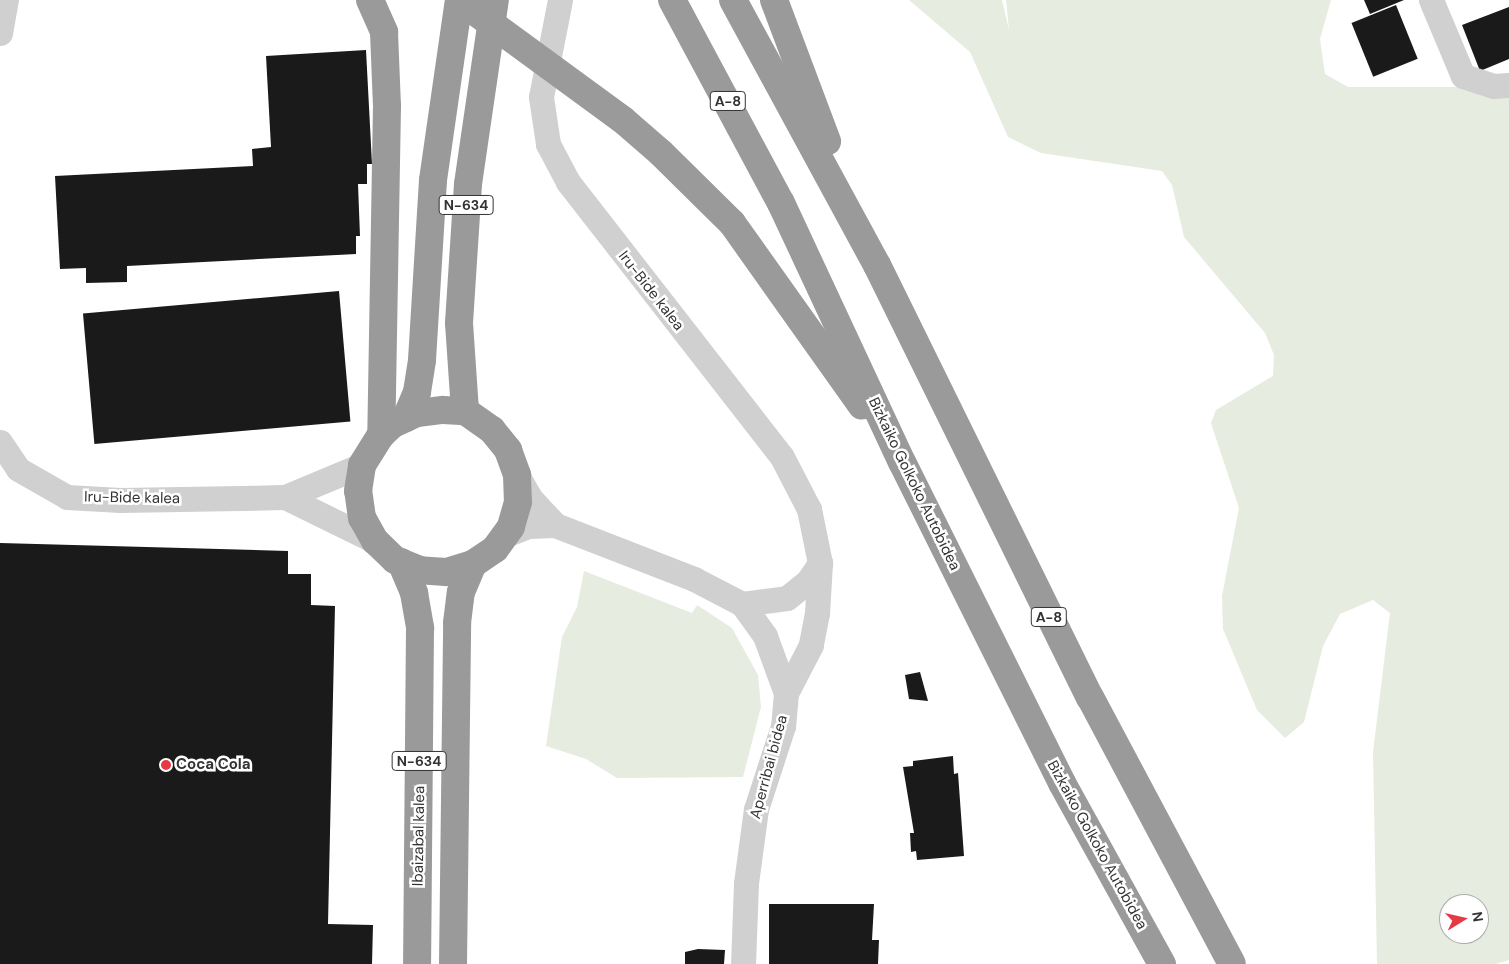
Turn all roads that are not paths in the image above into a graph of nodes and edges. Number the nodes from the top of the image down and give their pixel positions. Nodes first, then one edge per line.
1 (6, 0) edge
2 (370, 0) edge
3 (459, 0) edge
4 (495, 0) edge
5 (560, 0) edge
6 (672, 0) edge
7 (733, 0) edge
8 (774, 0) edge
9 (1430, 0) edge
10 (0, 33) edge
11 (1509, 85) edge
12 (877, 265) junction
13 (465, 412) junction
14 (406, 418) junction
15 (381, 435) junction
16 (0, 442) edge
17 (902, 462) junction
18 (362, 465) junction
19 (517, 475) junction
20 (285, 497) junction
21 (555, 525) junction
22 (505, 535) junction
23 (375, 541) junction
24 (401, 562) junction
25 (820, 563) junction
26 (473, 564) junction
27 (742, 604) junction
28 (786, 693) junction
29 (417, 964) edge
30 (453, 964) edge
31 (743, 964) edge
32 (1162, 964) edge
33 (1232, 964) edge

1 - 10 street
2 - 15 highway
3 - 14 highway, N-634
3 - 17 highway, bridge
4 - 13 highway, N-634
5 - 25 street, Iru-Bide kalea
6 - 17 highway, Bizkaiko Golkoko Autobidea / A-8
7 - 12 highway, A-8
8 - 12 highway
9 - 11 street
12 - 33 highway, A-8
13 - 14 highway
13 - 19 highway
14 - 15 highway
15 - 18 highway
16 - 20 street, Iru-Bide kalea
17 - 32 highway, Bizkaiko Golkoko Autobidea / A-8
18 - 20 street
18 - 23 highway
19 - 21 street
19 - 22 highway
20 - 23 street
21 - 22 street
21 - 27 street, Aperribai bidea
22 - 26 highway
23 - 24 highway
24 - 26 highway
24 - 29 highway, Ibaizabal kalea / N-634
25 - 27 street
25 - 28 street, Iru-Bide kalea
26 - 30 highway, N-634
27 - 28 street, Aperribai bidea
28 - 31 street, Aperribai bidea

